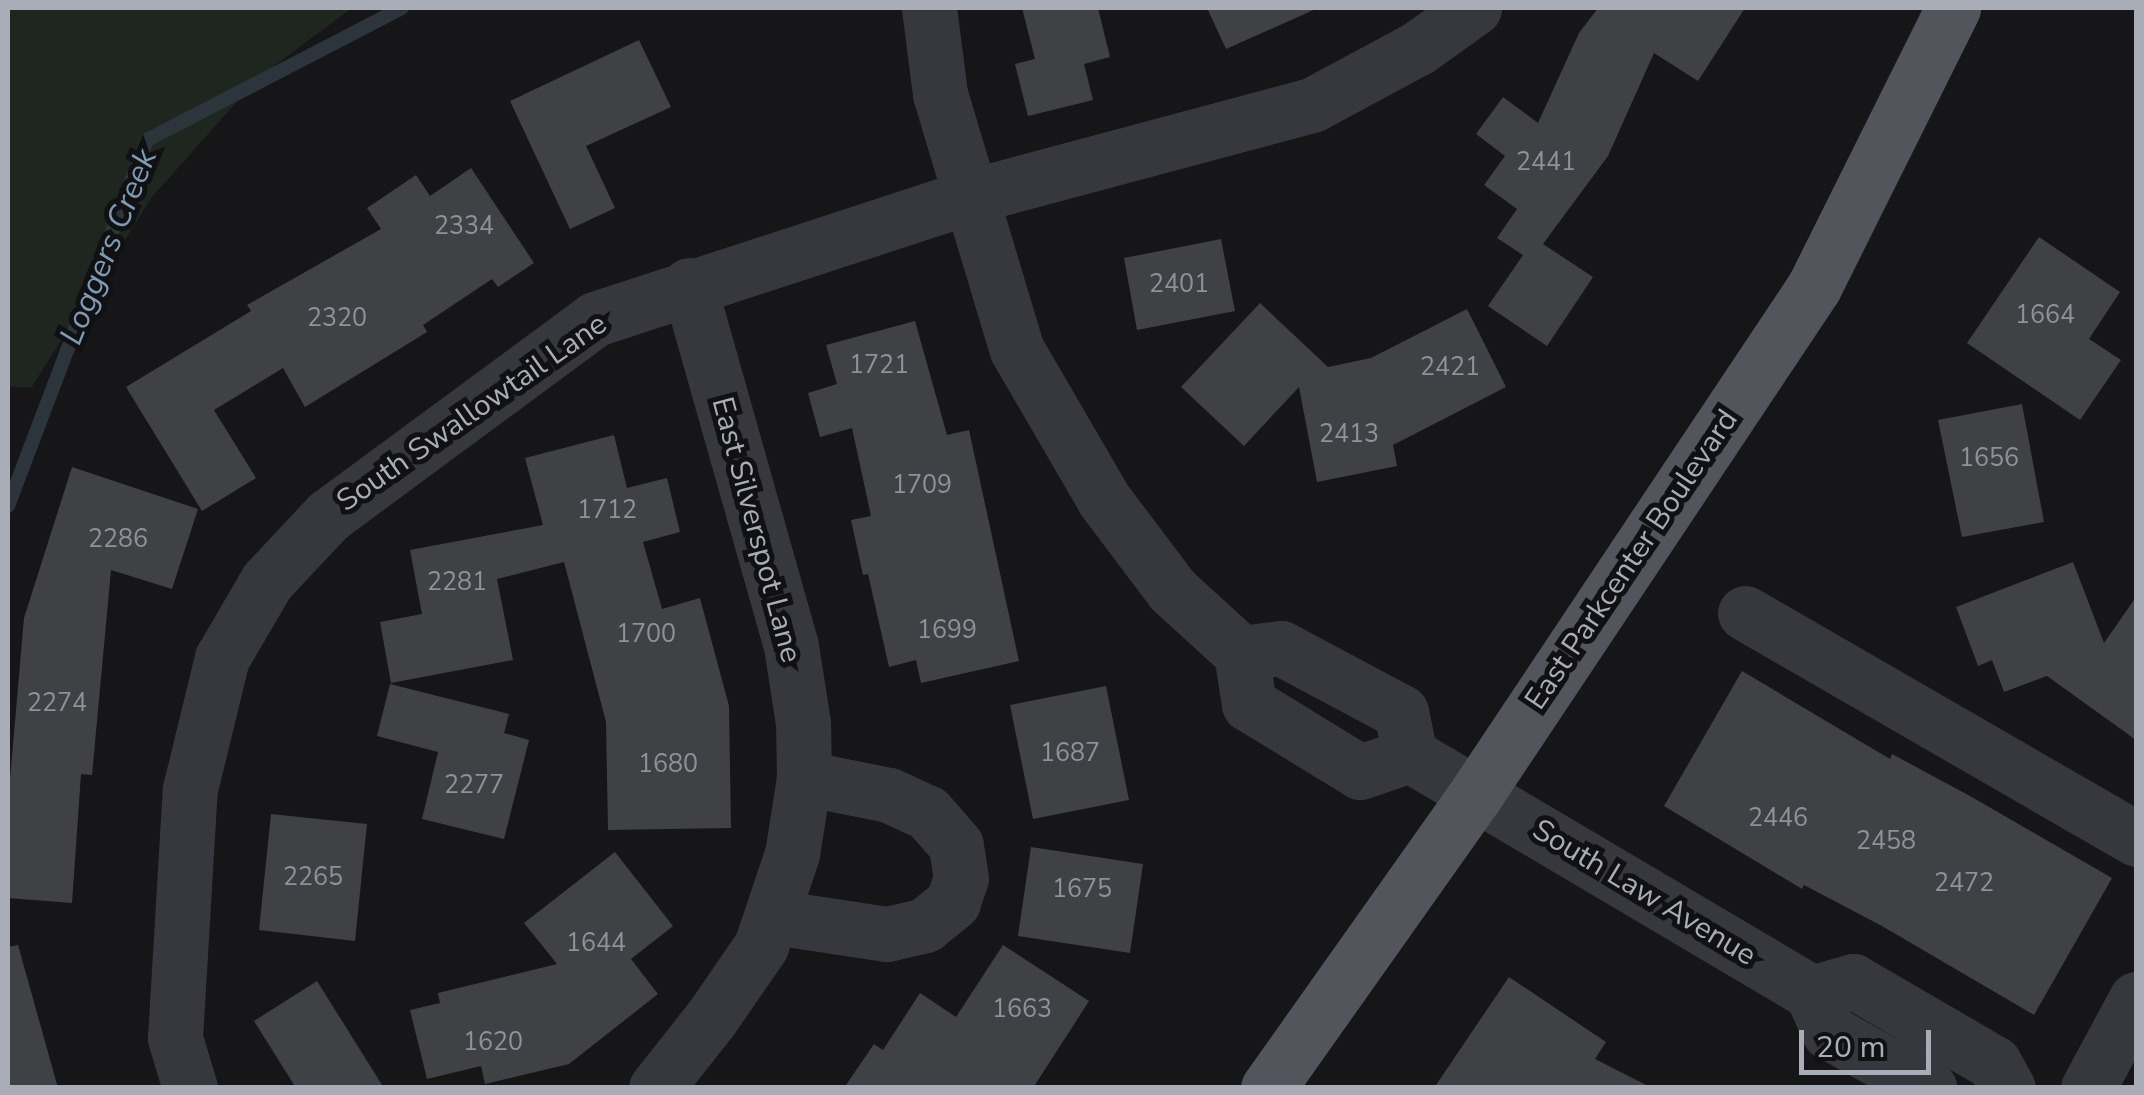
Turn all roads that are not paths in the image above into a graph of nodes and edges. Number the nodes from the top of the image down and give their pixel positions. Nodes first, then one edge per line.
1 (929, 8) edge
2 (1474, 8) edge
3 (1953, 8) edge
4 (972, 196) junction
5 (689, 285) junction
6 (1744, 614) dead end
7 (804, 778) junction
8 (1476, 794) junction
9 (2136, 839) edge
10 (774, 917) junction
11 (1812, 993) junction
12 (2136, 999) edge
13 (190, 1088) edge
14 (656, 1088) edge
15 (1268, 1088) edge
16 (1928, 1088) edge
17 (2008, 1088) edge
18 (2088, 1088) edge

1 - 4 street
2 - 4 street, South Swallowtail Lane
3 - 8 main road, East Parkcenter Boulevard
4 - 5 street, South Swallowtail Lane
4 - 8 street, South Law Avenue
5 - 7 street, East Silverspot Lane
5 - 13 street, South Swallowtail Lane
6 - 9 street
7 - 10 street, East Silverspot Lane
7 - 10 street
8 - 11 street, South Law Avenue
8 - 15 main road, East Parkcenter Boulevard
10 - 14 street, East Silverspot Lane
11 - 16 street
11 - 17 street
12 - 18 street

